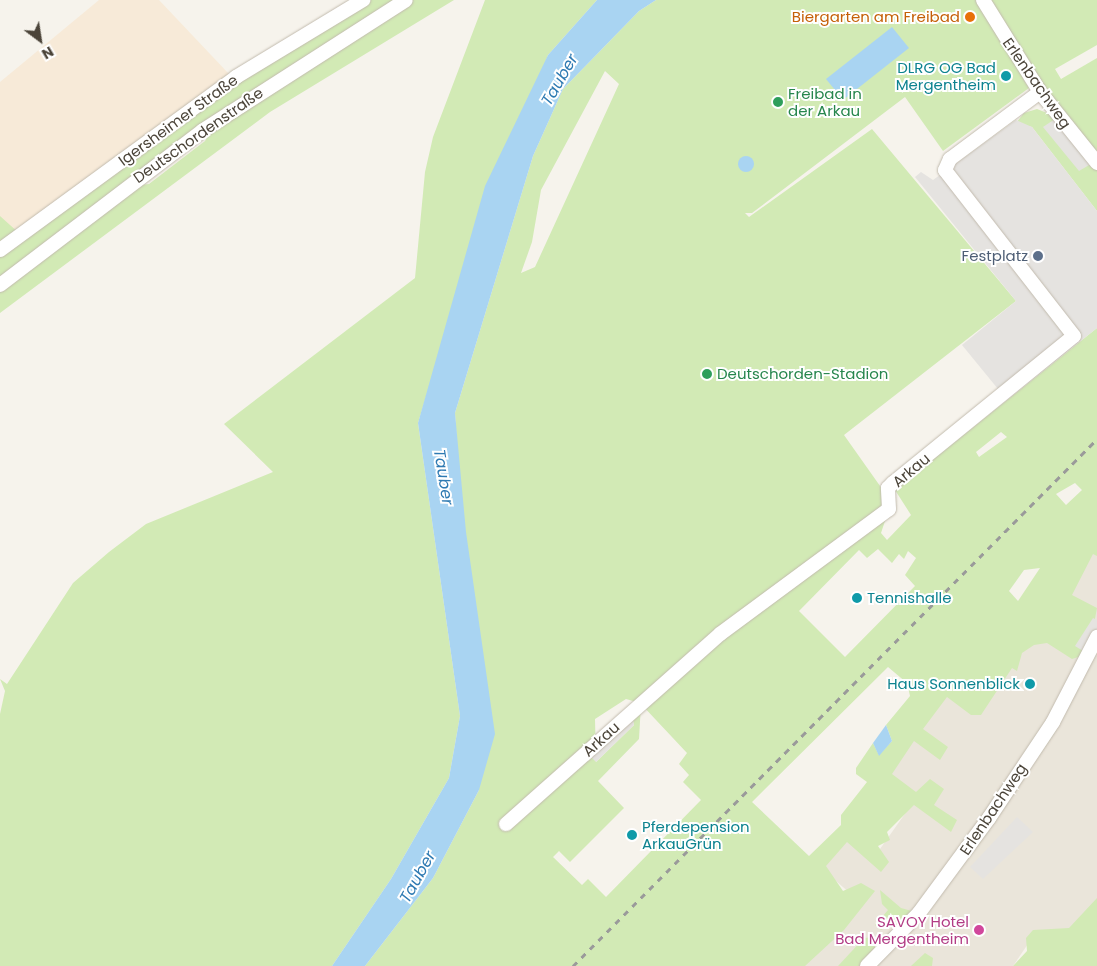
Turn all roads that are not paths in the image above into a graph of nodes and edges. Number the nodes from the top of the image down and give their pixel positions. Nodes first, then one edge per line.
1 (363, 0) edge
2 (406, 0) edge
3 (983, 0) edge
4 (1040, 92) junction
5 (1097, 163) edge
6 (0, 250) edge
7 (0, 285) edge
8 (1097, 637) edge
9 (506, 824) dead end
10 (867, 966) edge

1 - 6 street, Igersheimer Straße
2 - 7 street, Deutschordenstraße
3 - 4 street, Erlenbachweg
4 - 5 street, Erlenbachweg
4 - 9 street, Arkau
8 - 10 street, Erlenbachweg

